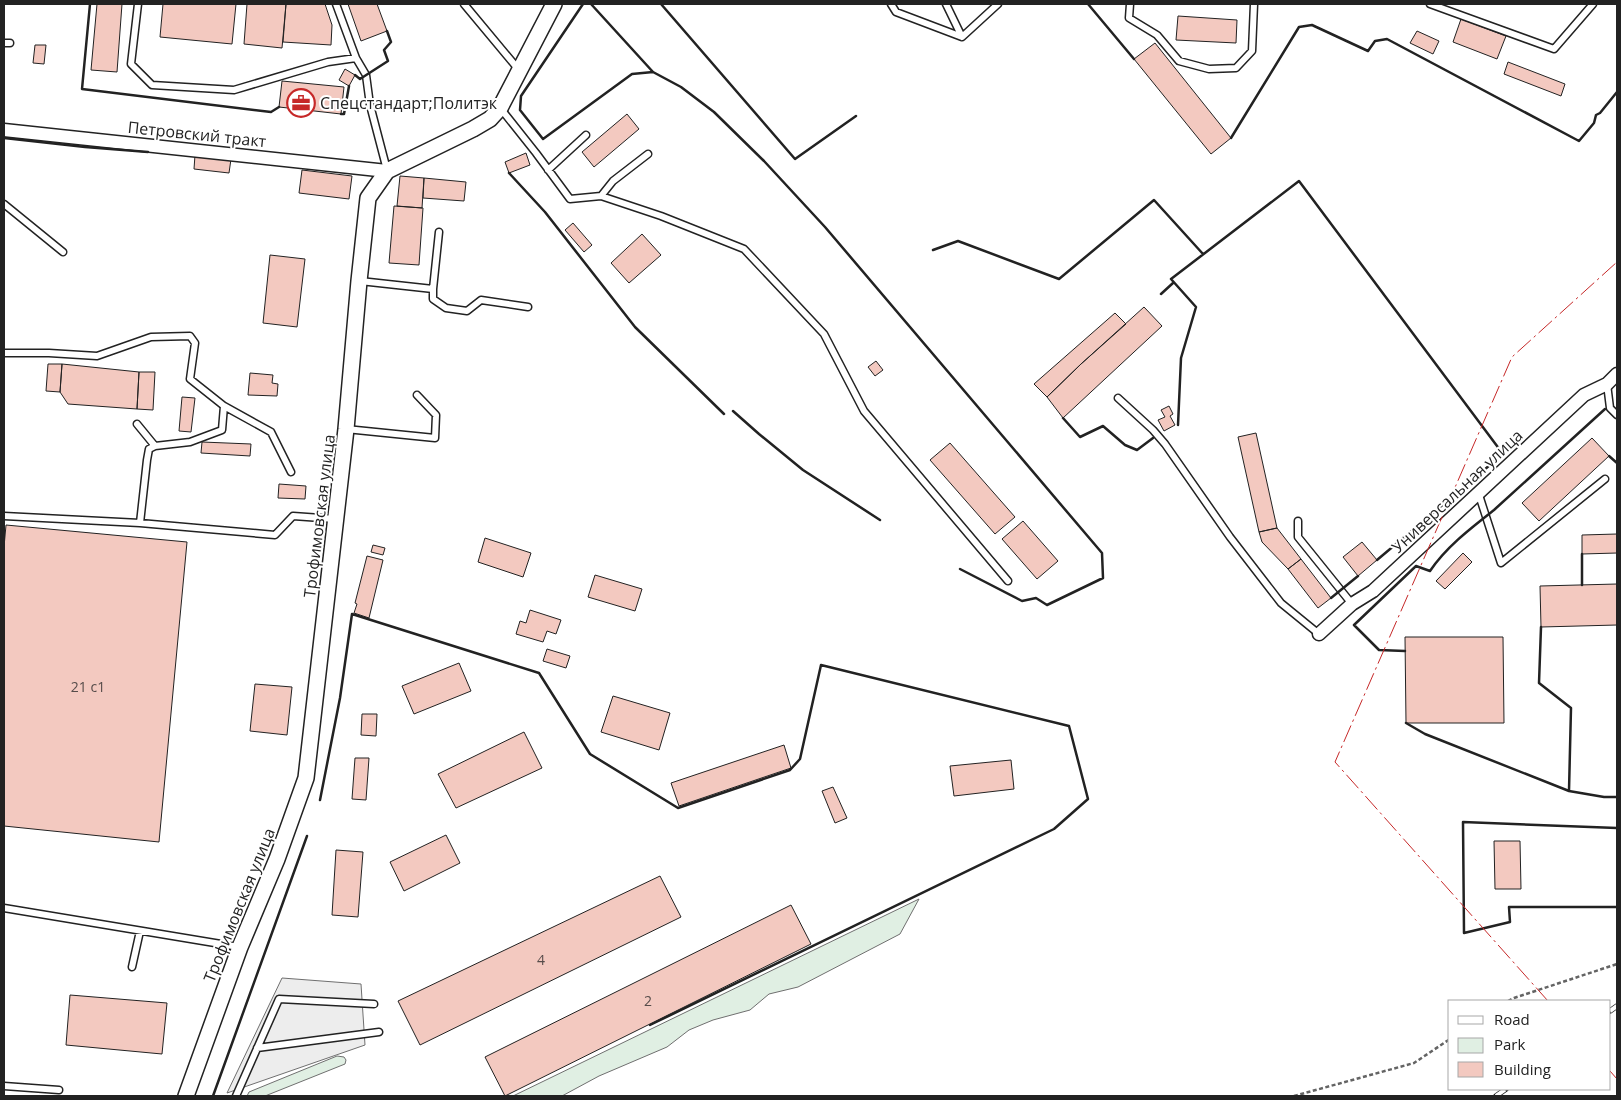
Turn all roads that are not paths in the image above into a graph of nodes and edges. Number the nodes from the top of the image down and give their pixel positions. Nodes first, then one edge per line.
1 (138, 4) edge
2 (336, 4) edge
3 (464, 4) edge
4 (554, 4) edge
5 (891, 4) edge
6 (946, 4) edge
7 (998, 4) edge
8 (1130, 4) edge
9 (1254, 4) edge
10 (1430, 4) edge
11 (1593, 4) edge
12 (962, 38) junction
13 (356, 58) junction
14 (519, 71) junction
15 (500, 108) junction
16 (4, 130) edge
17 (586, 135) dead end
18 (648, 154) dead end
19 (548, 170) junction
20 (387, 171) junction
21 (601, 196) junction
22 (4, 204) edge
23 (439, 232) dead end
24 (63, 252) dead end
25 (359, 281) junction
26 (433, 290) junction
27 (528, 307) dead end
28 (4, 353) edge
29 (1617, 374) edge
30 (1607, 384) junction
31 (417, 395) dead end
32 (1118, 398) dead end
33 (224, 406) junction
34 (1617, 415) edge
35 (138, 424) dead end
36 (346, 429) junction
37 (155, 446) junction
38 (291, 472) dead end
39 (1605, 479) dead end
40 (1479, 495) junction
41 (4, 516) edge
42 (336, 518) junction
43 (1298, 521) dead end
44 (140, 523) junction
45 (1008, 582) dead end
46 (1352, 604) junction
47 (1319, 634) joint
48 (4, 908) edge
49 (140, 931) junction
50 (240, 947) junction
51 (132, 967) dead end
52 (374, 1004) dead end
53 (379, 1032) dead end
54 (257, 1048) junction
55 (4, 1086) edge
56 (59, 1090) dead end
57 (186, 1096) edge
58 (236, 1096) edge

1 - 13 lane
2 - 13 lane
3 - 14 lane
4 - 14 street, Трофимовская улица
5 - 12 lane
6 - 12 lane
7 - 12 lane
8 - 9 lane
10 - 11 lane
13 - 20 lane
14 - 15 street, Трофимовская улица
15 - 19 lane
15 - 20 street, Трофимовская улица
16 - 20 street, Петровский тракт
17 - 19 lane
18 - 21 lane
19 - 21 lane
20 - 25 street, Трофимовская улица
21 - 45 lane
22 - 24 lane
23 - 26 lane
25 - 26 lane
25 - 36 street, Трофимовская улица
26 - 27 lane
28 - 33 lane
29 - 30 street, Универсальная улица
30 - 34 lane
30 - 40 street, Универсальная улица
31 - 36 lane
32 - 47 lane
33 - 37 lane
33 - 38 lane
35 - 37 lane
36 - 42 street, Трофимовская улица
37 - 44 lane
39 - 40 lane
40 - 46 street, Универсальная улица
41 - 44 lane
42 - 44 lane
42 - 50 street, Трофимовская улица
43 - 46 lane
46 - 47 street, Универсальная улица
48 - 49 lane
49 - 50 lane
49 - 51 lane
50 - 57 street, Трофимовская улица
52 - 54 lane
53 - 54 lane
54 - 58 lane
55 - 56 lane

